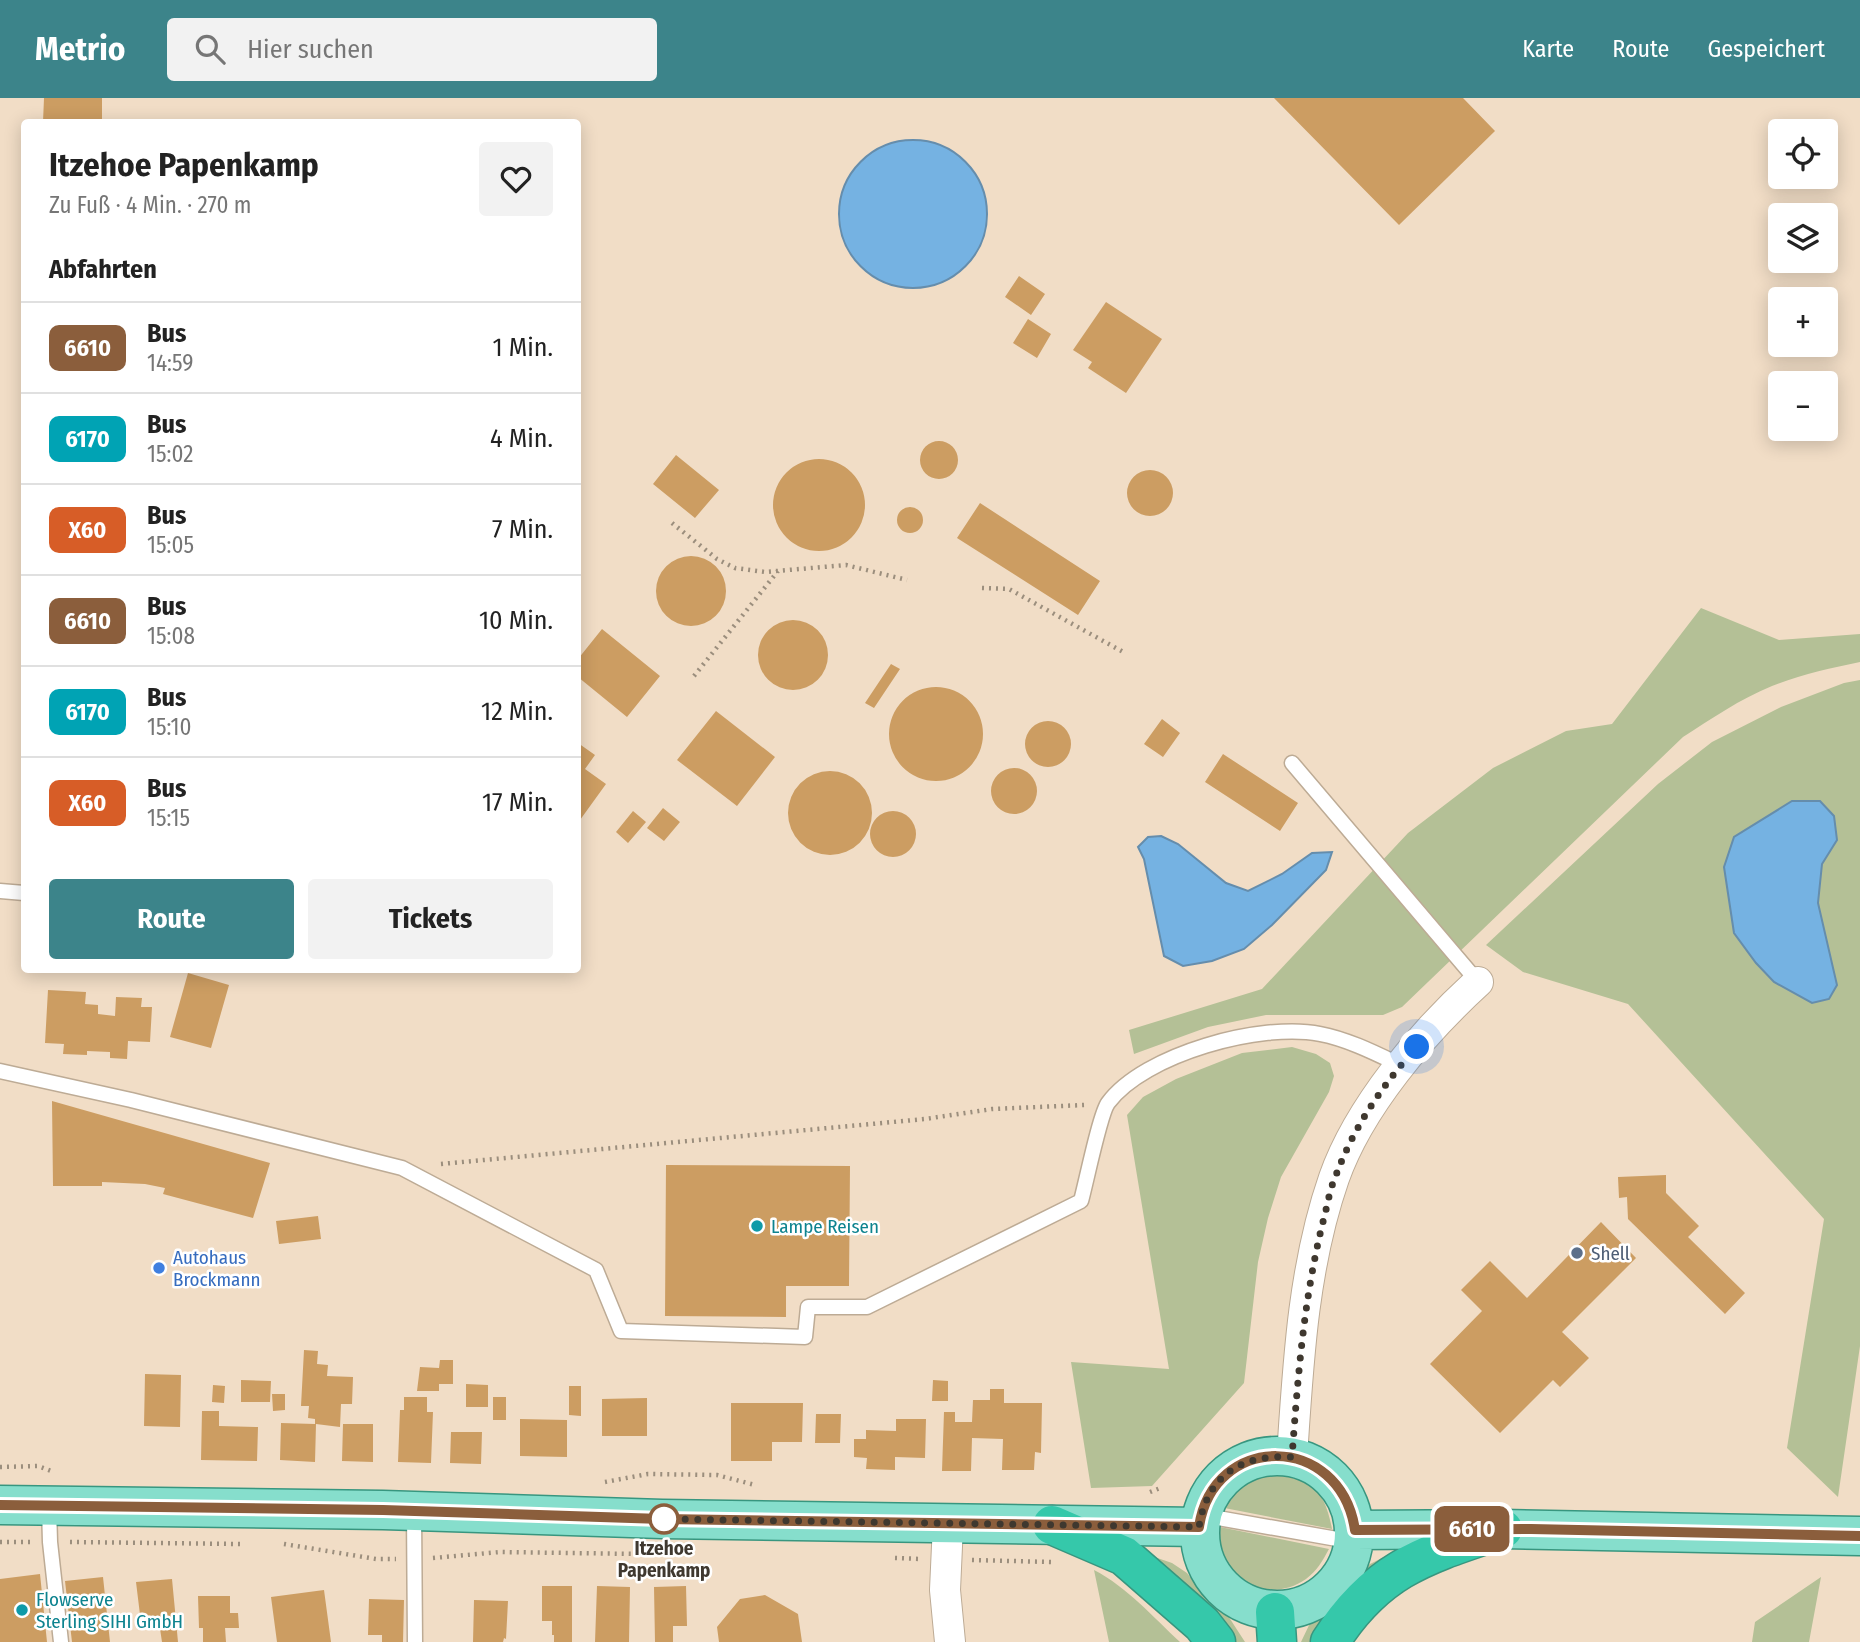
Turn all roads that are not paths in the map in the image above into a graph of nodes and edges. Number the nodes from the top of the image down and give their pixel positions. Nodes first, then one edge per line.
1 (1292, 763) dead end
2 (0, 891) edge
3 (21, 893) edge
4 (1478, 982) joint
5 (1400, 1065) junction
6 (0, 1071) edge
7 (1292, 1457) junction
8 (0, 1505) edge
9 (414, 1511) junction
10 (1200, 1521) junction
11 (49, 1524) junction
12 (1503, 1529) junction
13 (1354, 1536) junction
14 (1860, 1536) edge
15 (947, 1542) junction
16 (1052, 1543) junction
17 (1276, 1627) edge
18 (61, 1642) edge
19 (415, 1642) edge
20 (950, 1642) edge
21 (1216, 1642) edge
22 (1330, 1642) edge

1 - 4 lane
2 - 3 lane
4 - 5 street
5 - 6 lane
5 - 7 street
7 - 10 main road
7 - 13 main road
8 - 11 main road
9 - 11 main road
9 - 15 main road
9 - 19 lane
10 - 13 lane
10 - 16 main road
10 - 17 main road
11 - 18 lane
12 - 13 main road
12 - 14 main road
12 - 22 highway
13 - 17 main road
15 - 16 main road
15 - 20 street
16 - 21 highway

